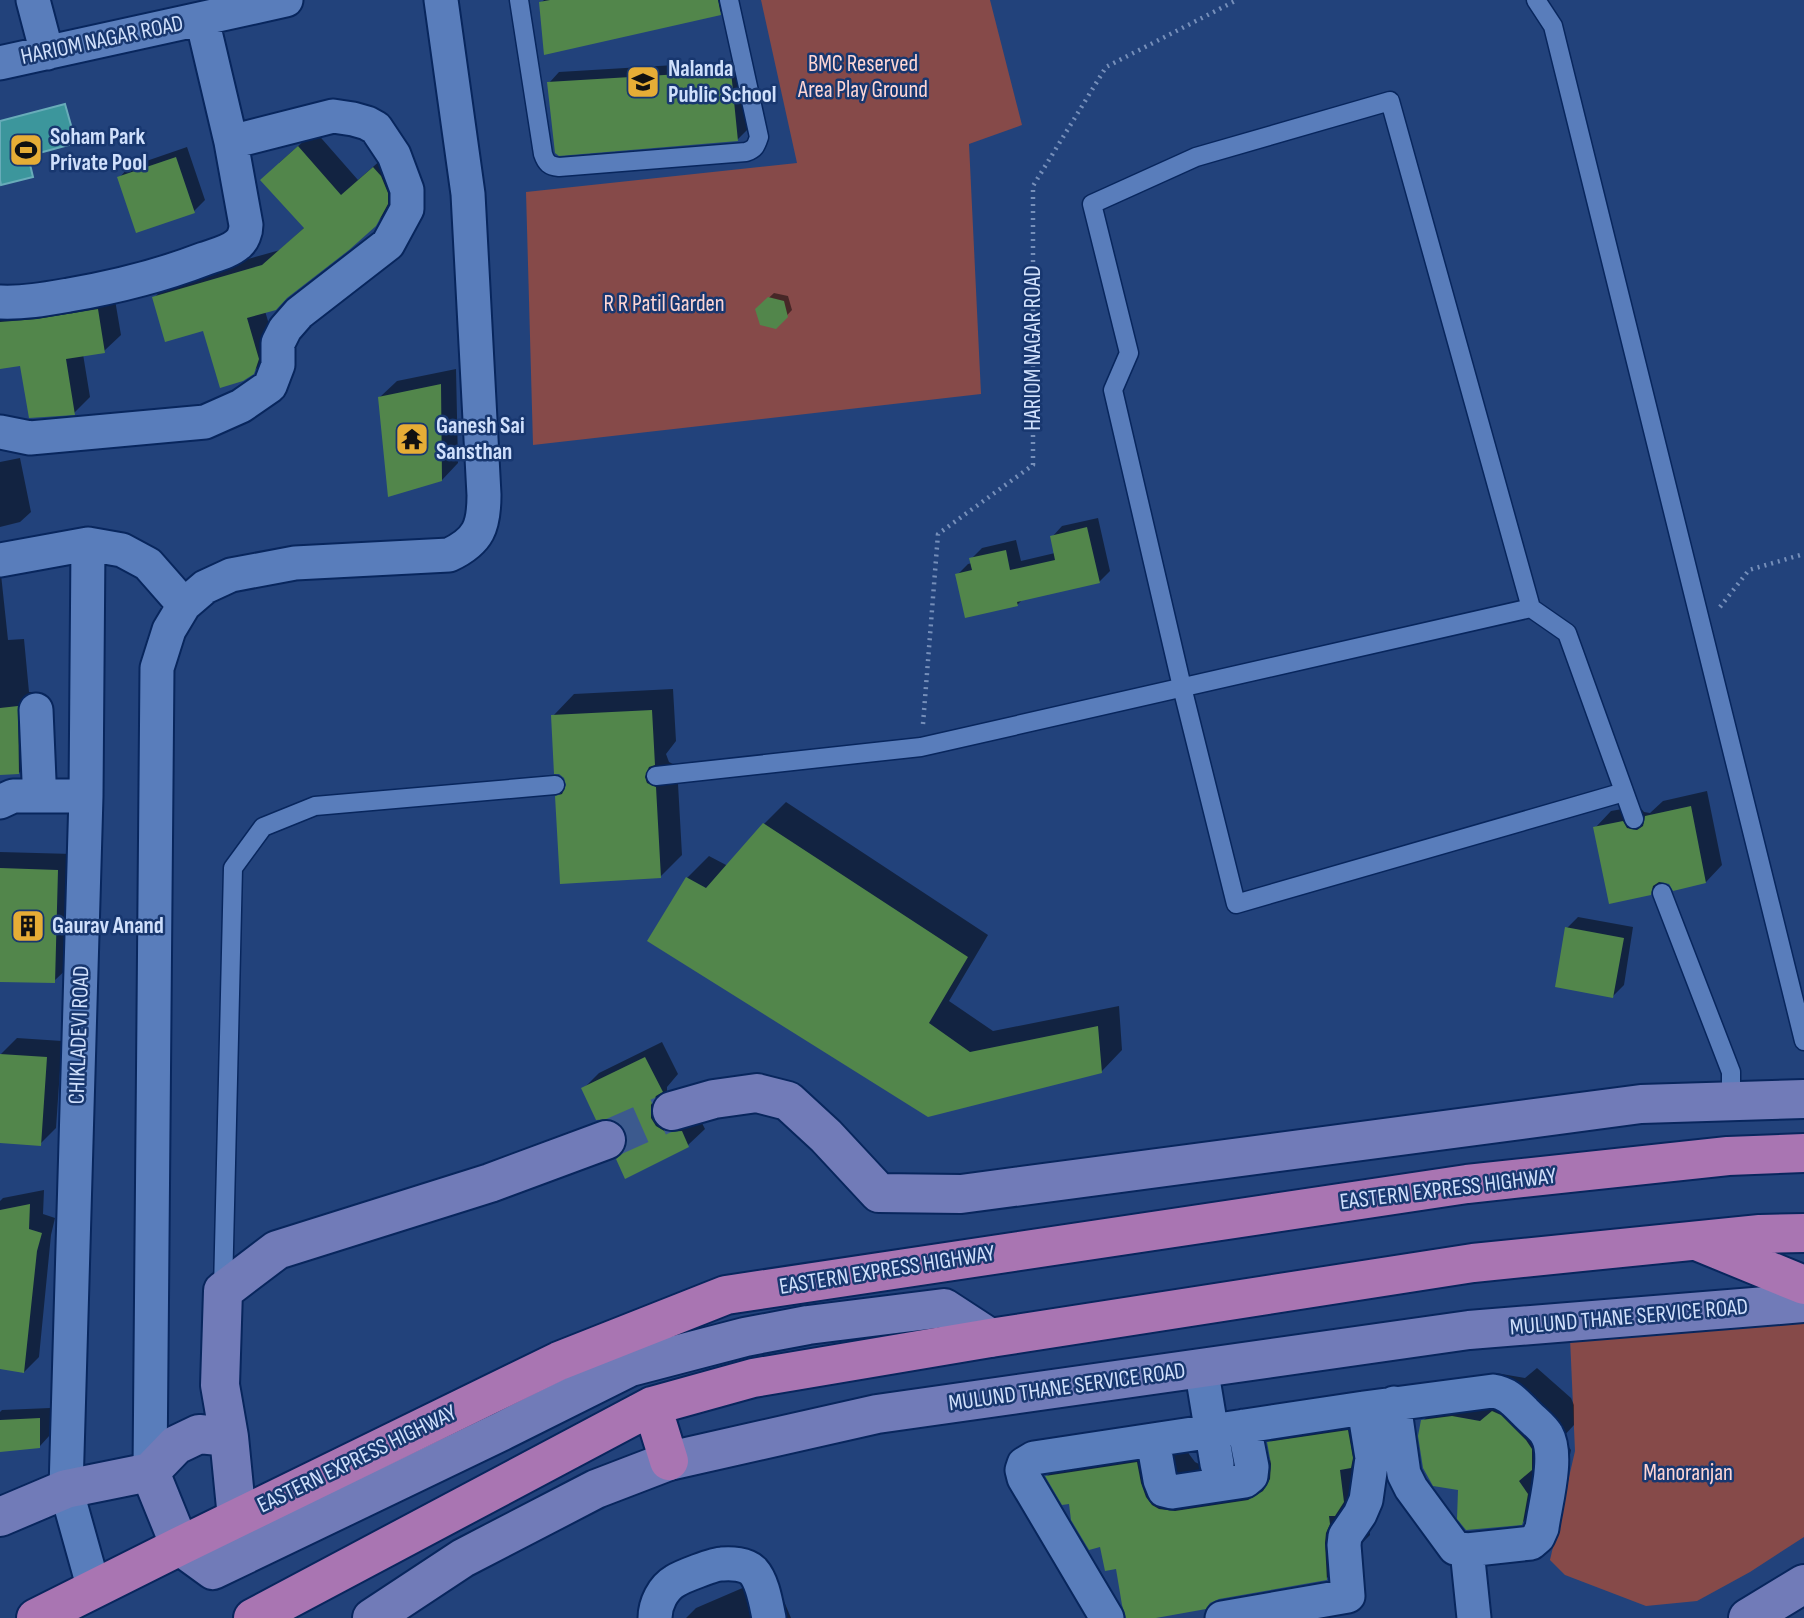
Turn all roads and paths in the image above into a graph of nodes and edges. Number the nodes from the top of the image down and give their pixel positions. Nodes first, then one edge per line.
1 (33, 0) edge
2 (286, 0) edge
3 (441, 0) edge
4 (519, 0) edge
5 (729, 0) edge
6 (1237, 0) edge
7 (1536, 0) edge
8 (202, 19) junction
9 (47, 53) junction
10 (0, 63) edge
11 (231, 142) junction
12 (0, 302) edge
13 (0, 432) edge
14 (88, 544) junction
15 (1804, 554) edge
16 (0, 560) edge
17 (184, 605) junction
18 (1531, 608) junction
19 (1703, 628) junction
20 (1182, 687) junction
21 (36, 710) dead end
22 (921, 747) junction
23 (656, 776) dead end
24 (39, 780) junction
25 (0, 781) edge
26 (555, 785) dead end
27 (86, 787) junction
28 (1624, 792) junction
29 (0, 802) edge
30 (1634, 819) dead end
31 (1662, 893) dead end
32 (1804, 1041) edge
33 (1804, 1099) edge
34 (1731, 1101) junction
35 (672, 1111) tunnel mouth
36 (606, 1140) tunnel mouth
37 (1804, 1153) edge
38 (1804, 1233) edge
39 (1695, 1240) junction
40 (1804, 1285) edge
41 (223, 1291) junction
42 (1804, 1303) edge
43 (990, 1338) junction
44 (1201, 1367) junction
45 (652, 1406) junction
46 (1379, 1406) junction
47 (1244, 1426) junction
48 (1212, 1431) junction
49 (229, 1437) junction
50 (1153, 1440) junction
51 (669, 1461) junction
52 (1217, 1464) dead end
53 (150, 1472) junction
54 (66, 1489) junction
55 (0, 1517) edge
56 (237, 1518) junction
57 (180, 1546) junction
58 (1467, 1550) junction
59 (1804, 1584) edge
60 (94, 1589) junction
61 (1349, 1607) edge
62 (382, 1613) edge
63 (36, 1618) edge
64 (253, 1618) edge
65 (654, 1618) edge
66 (769, 1618) edge
67 (1107, 1618) edge
68 (1222, 1618) edge
69 (1474, 1618) edge
70 (1748, 1618) edge

1 - 9 street
2 - 8 street, HARIOM NAGAR ROAD
3 - 17 street
4 - 5 lane
6 - 22 path, HARIOM NAGAR ROAD
7 - 19 lane
8 - 9 street, HARIOM NAGAR ROAD
8 - 11 street
9 - 10 street, HARIOM NAGAR ROAD
11 - 12 street
11 - 13 street
14 - 16 street
14 - 17 street
14 - 27 street, CHIKLADEVI ROAD
15 - 19 path
17 - 53 street
18 - 20 lane
18 - 20 lane
18 - 28 lane
19 - 32 lane
20 - 22 lane
20 - 28 lane
21 - 24 street
22 - 23 lane
24 - 25 street
24 - 27 street
26 - 41 lane
27 - 29 street
27 - 54 street, CHIKLADEVI ROAD
28 - 30 lane
31 - 34 lane
33 - 34 street
34 - 35 street
36 - 41 street
37 - 56 highway, EASTERN EXPRESS HIGHWAY
38 - 39 highway
39 - 40 highway
39 - 43 highway
41 - 49 street
42 - 44 street, MULUND THANE SERVICE ROAD
43 - 45 highway
43 - 57 street
44 - 48 street
44 - 51 street, MULUND THANE SERVICE ROAD
45 - 51 highway
45 - 64 highway
46 - 47 street
46 - 58 street
46 - 58 street
46 - 61 street
47 - 48 street
47 - 50 street
48 - 50 street
48 - 52 street
49 - 53 street
49 - 56 street
50 - 67 street
51 - 62 street, MULUND THANE SERVICE ROAD
53 - 54 street
53 - 57 street
54 - 55 street
54 - 60 street, CHIKLADEVI ROAD
56 - 57 highway, EASTERN EXPRESS HIGHWAY
57 - 60 highway, EASTERN EXPRESS HIGHWAY
58 - 69 street
59 - 70 street
60 - 63 highway, EASTERN EXPRESS HIGHWAY
61 - 68 street
65 - 66 street

